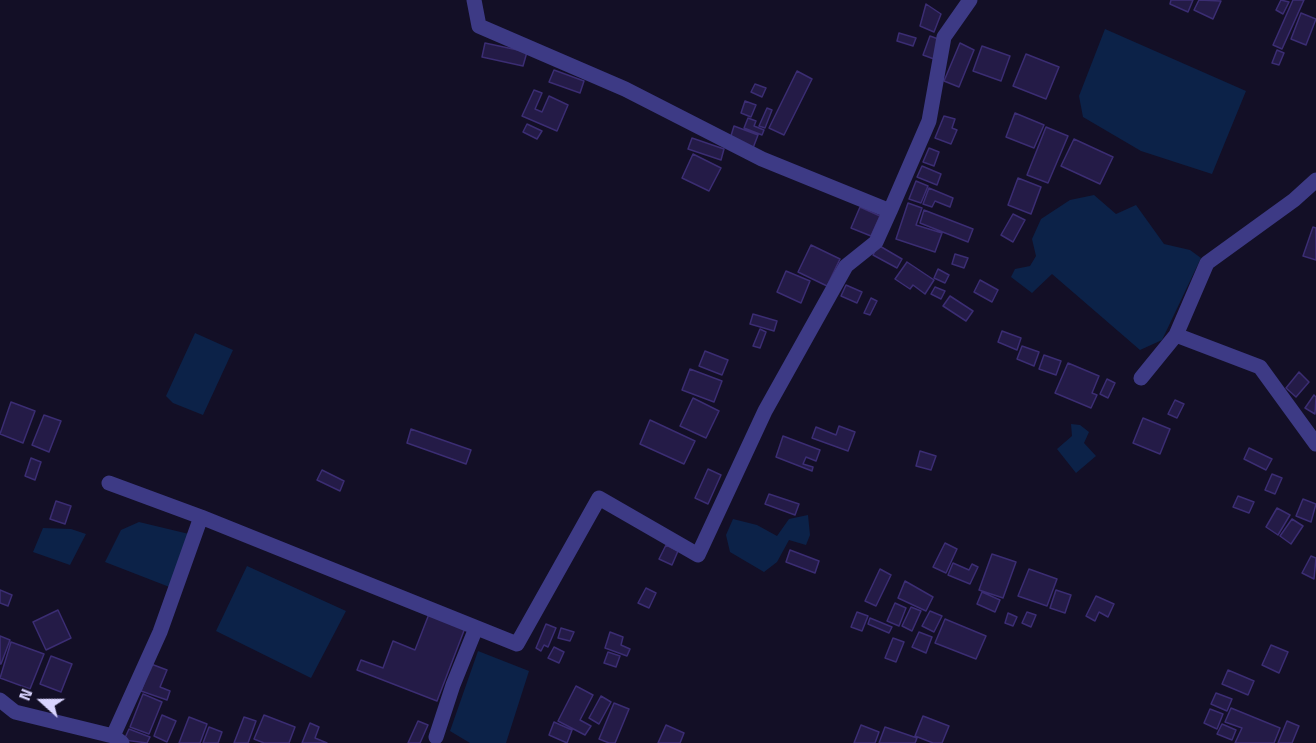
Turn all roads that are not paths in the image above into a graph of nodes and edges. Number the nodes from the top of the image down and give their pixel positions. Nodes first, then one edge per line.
1 (474, 0) edge
2 (970, 0) edge
3 (1316, 180) edge
4 (890, 211) junction
5 (1176, 335) junction
6 (1141, 378) dead end
7 (1316, 444) edge
8 (109, 483) dead end
9 (201, 517) junction
10 (476, 628) junction
11 (0, 700) edge
12 (435, 737) dead end
13 (118, 739) edge

1 - 4 street
2 - 4 street
3 - 5 street
4 - 10 street
5 - 6 street
5 - 7 street
8 - 9 street
9 - 10 street
9 - 13 street
10 - 12 street
11 - 13 street

